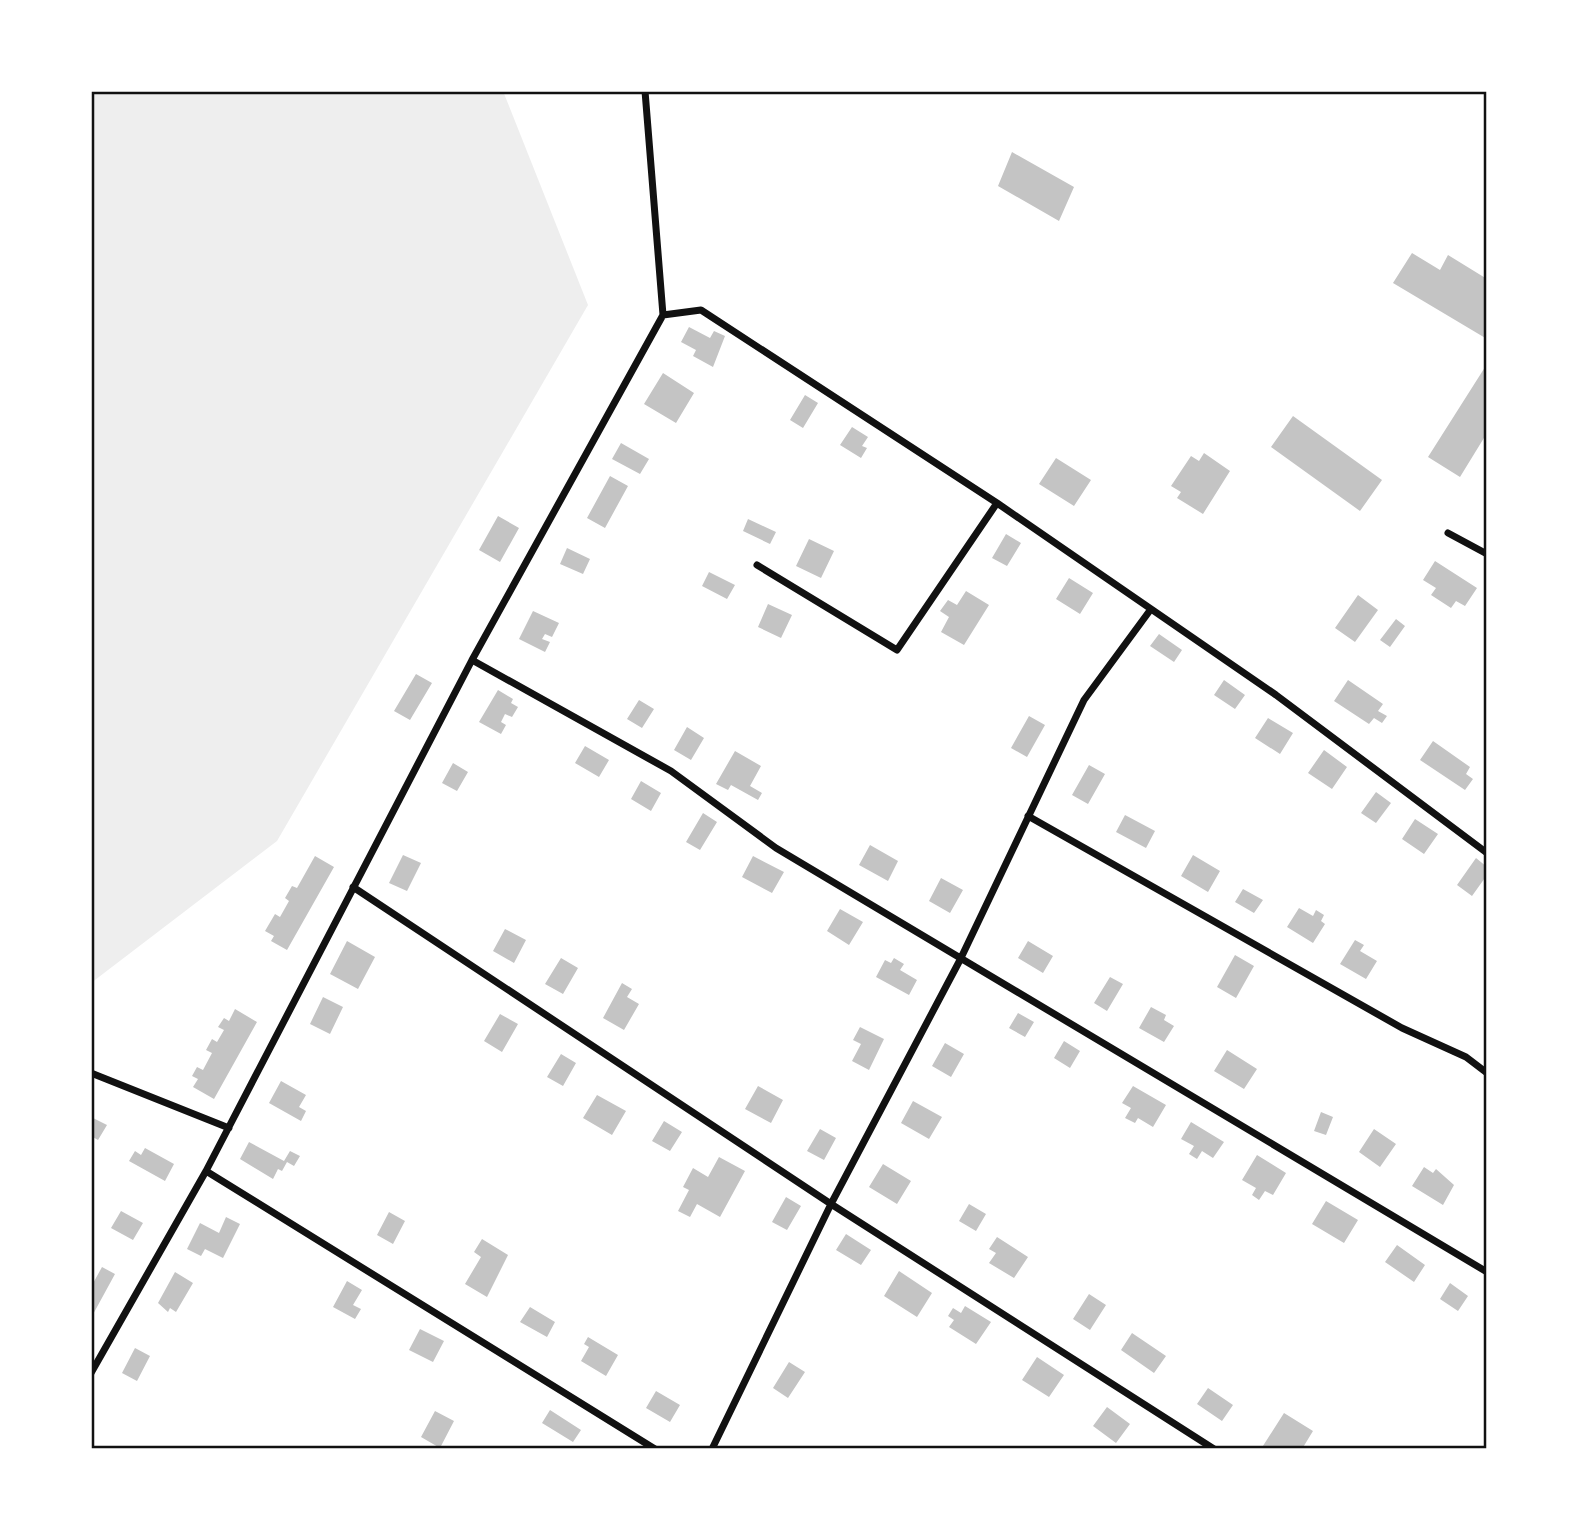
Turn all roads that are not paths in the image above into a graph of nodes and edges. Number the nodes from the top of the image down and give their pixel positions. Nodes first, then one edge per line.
1 (645, 91) edge
2 (663, 315) junction
3 (997, 503) junction
4 (1448, 533) dead end
5 (1487, 554) edge
6 (757, 565) dead end
7 (1151, 610) junction
8 (472, 660) junction
9 (1028, 816) junction
10 (1487, 853) edge
11 (354, 887) junction
12 (960, 960) junction
13 (91, 1073) edge
14 (1487, 1073) edge
15 (229, 1128) junction
16 (206, 1171) junction
17 (831, 1203) junction
18 (1487, 1272) edge
19 (91, 1373) edge
20 (655, 1449) edge
21 (712, 1449) edge
22 (1213, 1449) edge

1 - 2 street
2 - 3 street
2 - 8 street
3 - 6 street
3 - 7 street
4 - 5 street
7 - 9 street
7 - 10 street
8 - 11 street
8 - 12 street
9 - 12 street
9 - 14 street
11 - 15 street
11 - 17 street
12 - 17 street
12 - 18 street
13 - 15 street
15 - 16 street
16 - 19 street
16 - 20 street
17 - 21 street
17 - 22 street

